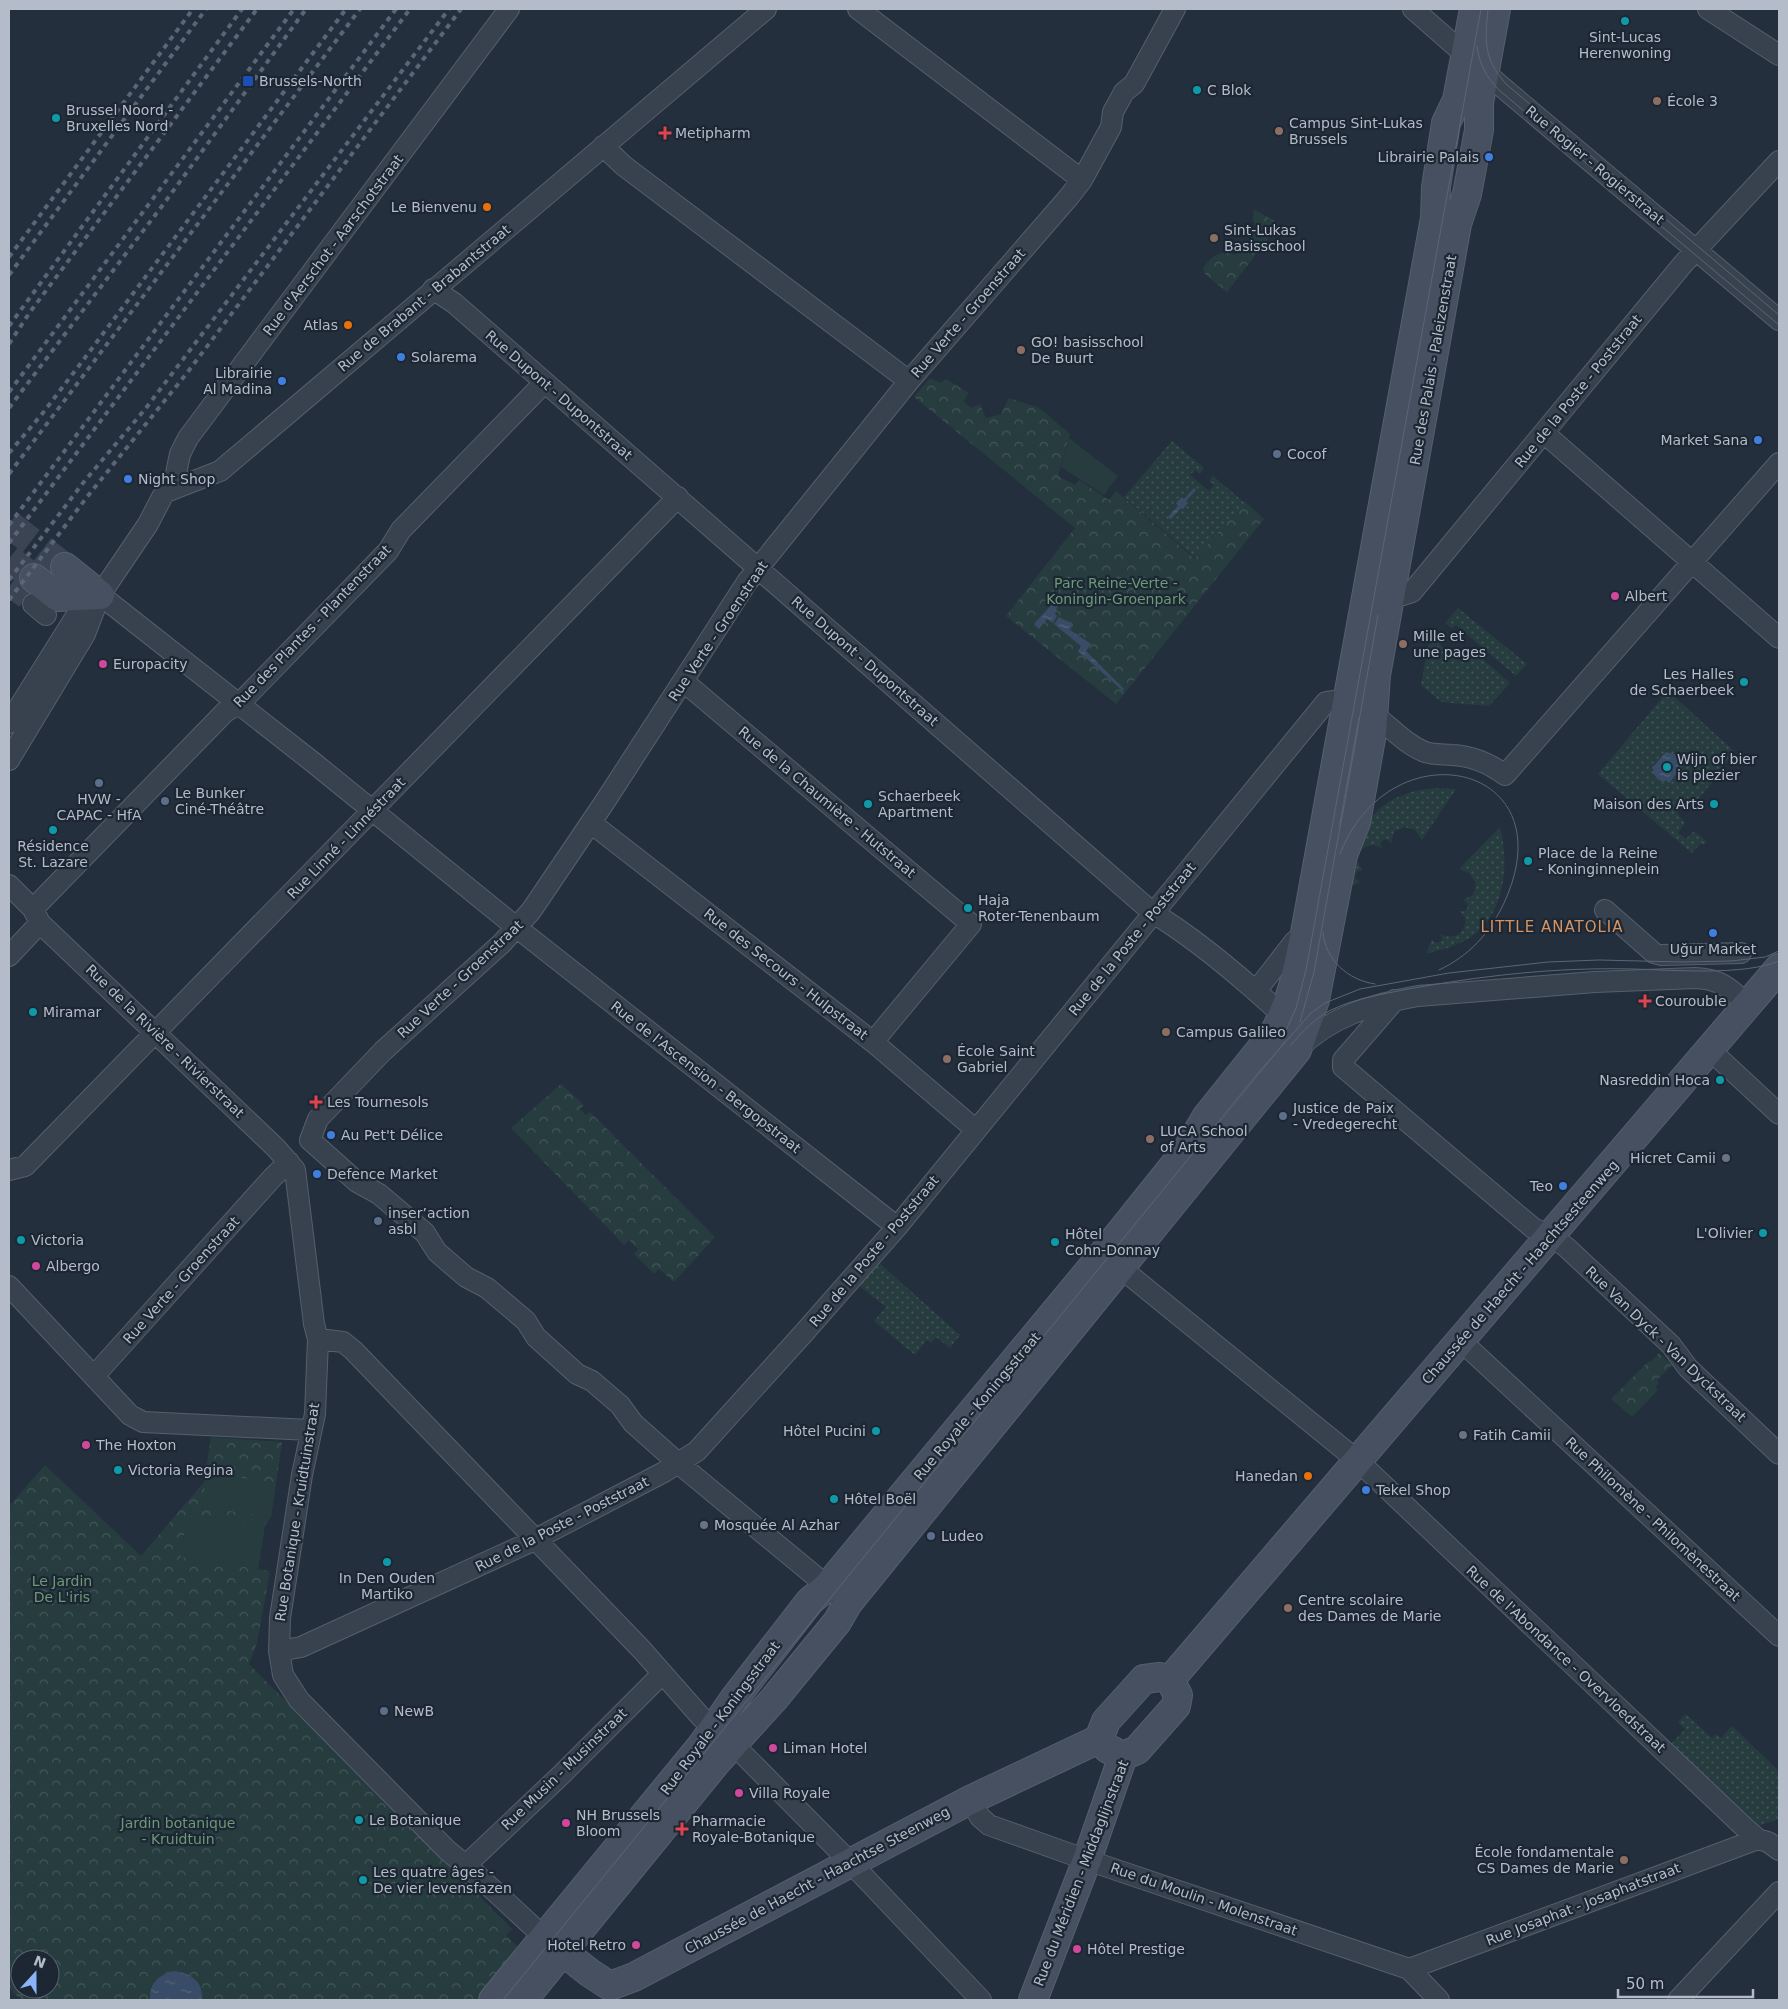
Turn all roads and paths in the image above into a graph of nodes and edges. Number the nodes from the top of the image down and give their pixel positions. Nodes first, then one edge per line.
1 (510, 9) edge
2 (766, 9) edge
3 (858, 9) edge
4 (1175, 9) edge
5 (1413, 9) edge
6 (1474, 9) edge
7 (1496, 9) edge
8 (1708, 9) edge
9 (1779, 56) edge
10 (1475, 62) junction
11 (603, 146) junction
12 (1779, 161) edge
13 (1082, 180) junction
14 (1696, 249) junction
15 (433, 289) junction
16 (1779, 320) edge
17 (909, 382) junction
18 (544, 383) junction
19 (1544, 433) junction
20 (1779, 463) edge
21 (173, 488) junction
22 (678, 498) junction
23 (1692, 562) junction
24 (66, 567) tunnel mouth
25 (759, 568) junction
26 (1380, 590) junction
27 (100, 595) junction
28 (38, 599) tunnel mouth
29 (1779, 638) edge
30 (683, 681) junction
31 (1346, 702) junction
32 (239, 704) junction
33 (1374, 713) junction
34 (9, 723) edge
35 (9, 760) edge
36 (374, 811) junction
37 (591, 823) junction
38 (9, 885) edge
39 (1605, 910) dead end
40 (1153, 913) junction
41 (37, 916) junction
42 (516, 927) junction
43 (1305, 933) junction
44 (1741, 953) dead end
45 (9, 956) edge
46 (1779, 968) edge
47 (1256, 991) junction
48 (1395, 1000) junction
49 (1748, 1005) junction
50 (157, 1033) junction
51 (1295, 1033) junction
52 (873, 1042) junction
53 (1710, 1050) junction
54 (1779, 1114) edge
55 (976, 1130) junction
56 (289, 1162) junction
57 (9, 1170) edge
58 (896, 1227) junction
59 (1550, 1236) junction
60 (1111, 1260) junction
61 (9, 1286) edge
62 (318, 1339) junction
63 (1461, 1341) junction
64 (94, 1376) junction
65 (310, 1430) junction
66 (1779, 1454) edge
67 (1358, 1461) junction
68 (678, 1463) junction
69 (534, 1540) junction
70 (827, 1587) junction
71 (848, 1604) junction
72 (1779, 1636) edge
73 (279, 1651) junction
74 (662, 1674) junction
75 (1170, 1680) junction
76 (723, 1736) junction
77 (1099, 1739) junction
78 (1123, 1756) junction
79 (970, 1800) junction
80 (1758, 1839) junction
81 (1779, 1850) edge
82 (1087, 1860) junction
83 (850, 1862) junction
84 (466, 1865) junction
85 (1779, 1892) edge
86 (554, 1944) junction
87 (1409, 1969) junction
88 (614, 1993) edge
89 (493, 2000) edge
90 (523, 2000) edge
91 (981, 2000) edge
92 (1032, 2000) edge
93 (1439, 2000) edge
94 (1678, 2000) edge

1 - 21 street, Rue d'Aerschot - Aarschotstraat
2 - 11 street, Rue de Brabant - Brabantstraat
3 - 13 street
4 - 13 street, Rue Verte - Groenstraat
5 - 10 street, Rue Rogier - Rogierstraat
6 - 10 main road, Rue des Palais - Paleizenstraat
7 - 10 main road, Rue des Palais - Paleizenstraat
8 - 9 street
10 - 14 street, Rue Rogier - Rogierstraat
10 - 26 main road, Rue des Palais - Paleizenstraat
11 - 15 street, Rue de Brabant - Brabantstraat
11 - 17 street
12 - 14 street, Rue de la Poste - Poststraat
13 - 17 street, Rue Verte - Groenstraat
14 - 16 street, Rue Rogier - Rogierstraat
14 - 19 street, Rue de la Poste - Poststraat
15 - 18 street, Rue Dupont - Dupontstraat
15 - 21 street, Rue de Brabant - Brabantstraat
17 - 25 street, Rue Verte - Groenstraat
18 - 22 street, Rue Dupont - Dupontstraat
18 - 32 street, Rue des Plantes - Plantenstraat
19 - 23 street
19 - 26 street, Rue de la Poste - Poststraat
20 - 23 street
21 - 27 street
22 - 25 street, Rue Dupont - Dupontstraat
22 - 36 street, Rue Linné - Linnéstraat
23 - 29 street
23 - 33 street
24 - 27 main road
25 - 30 street, Rue Verte - Groenstraat
25 - 40 street, Rue Dupont - Dupontstraat
26 - 31 main road, Rue des Palais - Paleizenstraat
26 - 33 main road, Rue des Palais - Paleizenstraat
27 - 28 main road
27 - 32 street, Rue de l'Ascension - Bergopstraat
27 - 34 street
27 - 35 street
30 - 37 street, Rue Verte - Groenstraat
30 - 52 street, Rue de la Chaumière - Hutstraat
31 - 33 street
31 - 40 street, Rue de la Poste - Poststraat
31 - 43 main road
32 - 36 street, Rue de l'Ascension - Bergopstraat
32 - 41 street, Rue des Plantes - Plantenstraat
33 - 51 main road
36 - 42 street, Rue de l'Ascension - Bergopstraat
36 - 50 street, Rue Linné - Linnéstraat
37 - 42 street, Rue Verte - Groenstraat
37 - 52 street, Rue des Secours - Hulpstraat
38 - 41 street, Rue de la Rivière - Rivierstraat
39 - 44 street
40 - 47 street, Rue Dupont - Dupontstraat
40 - 55 street, Rue de la Poste - Poststraat
41 - 45 street, Rue des Plantes - Plantenstraat
41 - 50 street, Rue de la Rivière - Rivierstraat
42 - 58 street, Rue de l'Ascension - Bergopstraat
42 - 68 street, Rue Verte - Groenstraat
43 - 47 street
43 - 51 main road
46 - 49 main road, Chaussée de Haecht - Haachtsesteenweg
47 - 51 street, Rue Dupont - Dupontstraat
48 - 49 street
48 - 51 street
48 - 59 street, Rue Van Dyck - Van Dyckstraat
49 - 53 main road, Chaussée de Haecht - Haachtsesteenweg
50 - 56 street, Rue de la Rivière - Rivierstraat
50 - 57 street, Rue Linné - Linnéstraat
51 - 60 main road, Rue Royale - Koningsstraat
51 - 60 main road, Rue Royale - Koningsstraat
52 - 55 street, Rue des Secours - Hulpstraat
53 - 54 street
53 - 59 main road, Chaussée de Haecht - Haachtsesteenweg
55 - 58 street, Rue de la Poste - Poststraat
56 - 62 street, Rue Botanique - Kruidtuinstraat
56 - 64 street, Rue Verte - Groenstraat
58 - 68 street, Rue de la Poste - Poststraat
59 - 63 main road, Chaussée de Haecht - Haachtsesteenweg
59 - 66 street, Rue Van Dyck - Van Dyckstraat
60 - 67 street, Rue de l'Abondance - Overvloedstraat
60 - 70 main road, Rue Royale - Koningsstraat
60 - 71 main road, Rue Royale - Koningsstraat
61 - 64 street
62 - 65 street, Rue Botanique - Kruidtuinstraat
62 - 69 street
63 - 67 main road, Chaussée de Haecht - Haachtsesteenweg
63 - 72 street, Rue Philomène - Philomènestraat
64 - 65 street
65 - 73 street, Rue Botanique - Kruidtuinstraat
67 - 75 main road
67 - 80 street, Rue de l'Abondance - Overvloedstraat
68 - 69 street, Rue de la Poste - Poststraat
68 - 70 street
69 - 73 street, Rue de la Poste - Poststraat
69 - 74 street
70 - 71 street
70 - 76 main road, Rue Royale - Koningsstraat
71 - 76 main road, Rue Royale - Koningsstraat
73 - 84 street, Rue Botanique - Kruidtuinstraat
74 - 76 street
74 - 84 street, Rue Musin - Musinstraat
75 - 77 main road
75 - 78 main road, Rue du Méridien - Middaglijnstraat
76 - 83 street
76 - 86 main road, Rue Royale - Koningsstraat
77 - 78 main road
77 - 79 main road, Chaussée de Haecht - Haachtse Steenweg
78 - 82 main road, Rue du Méridien - Middaglijnstraat
79 - 82 street, Rue du Moulin - Molenstraat
79 - 83 main road, Chaussée de Haecht - Haachtse Steenweg
80 - 81 street, Rue de l'Abondance - Overvloedstraat
80 - 87 street, Rue Josaphat - Josaphatstraat
82 - 87 street, Rue du Moulin - Molenstraat
82 - 92 main road, Rue du Méridien - Middaglijnstraat
83 - 88 main road, Chaussée de Haecht - Haachtse Steenweg
83 - 91 street
84 - 86 street, Rue Botanique - Kruidtuinstraat
85 - 94 street
86 - 88 main road, Chaussée de Haecht - Haachtse Steenweg
86 - 89 main road, Rue Royale - Koningsstraat
86 - 90 main road, Rue Royale - Koningsstraat
87 - 93 street, Rue du Moulin - Molenstraat

